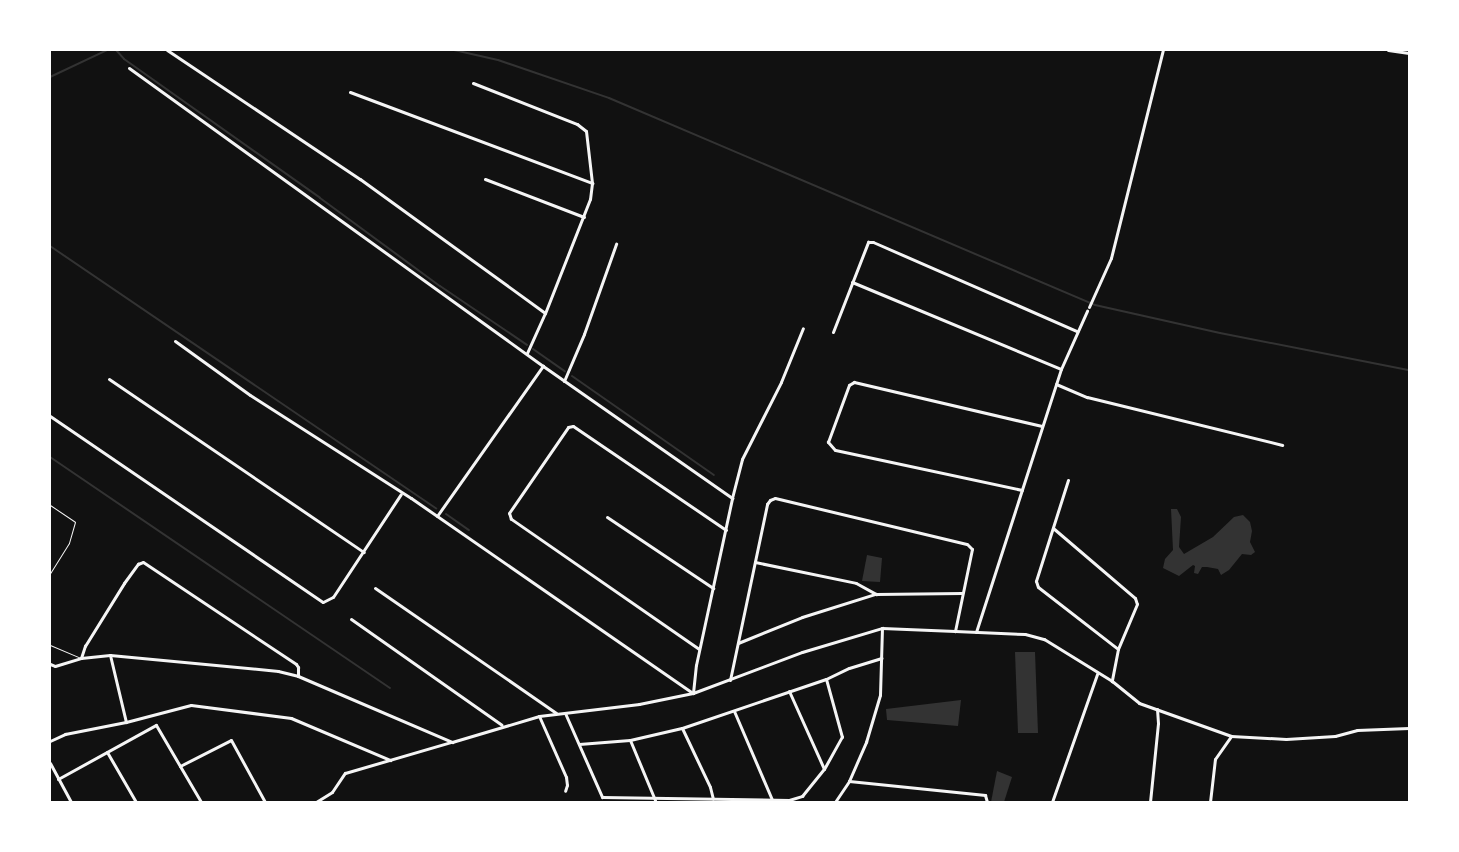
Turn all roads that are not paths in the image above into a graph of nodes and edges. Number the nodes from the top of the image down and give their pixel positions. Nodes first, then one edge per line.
1 (167, 50) edge
2 (1163, 50) edge
3 (1388, 50) edge
4 (1409, 52) edge
5 (129, 68) dead end
6 (473, 83) dead end
7 (350, 92) dead end
8 (485, 179) dead end
9 (592, 183) junction
10 (584, 216) junction
11 (616, 244) dead end
12 (852, 282) junction
13 (545, 313) junction
14 (803, 328) dead end
15 (1077, 331) junction
16 (833, 332) dead end
17 (175, 341) dead end
18 (527, 353) junction
19 (543, 366) junction
20 (1061, 368) junction
21 (109, 379) dead end
22 (564, 381) junction
23 (1056, 384) junction
24 (50, 416) edge
25 (1042, 426) junction
26 (1282, 445) dead end
27 (1068, 480) dead end
28 (1022, 490) junction
29 (401, 494) junction
30 (732, 498) junction
31 (50, 505) edge
32 (437, 516) junction
33 (607, 517) dead end
34 (1053, 528) junction
35 (726, 530) junction
36 (364, 552) junction
37 (755, 562) junction
38 (50, 573) edge
39 (375, 588) dead end
40 (713, 588) junction
41 (876, 594) junction
42 (962, 594) junction
43 (351, 619) dead end
44 (882, 628) junction
45 (955, 631) junction
46 (976, 632) junction
47 (738, 643) junction
48 (50, 645) edge
49 (699, 649) junction
50 (1118, 649) junction
51 (110, 655) junction
52 (80, 658) junction
53 (882, 658) junction
54 (50, 664) edge
55 (55, 666) junction
56 (50, 671) edge
57 (1097, 674) junction
58 (298, 676) junction
59 (826, 679) junction
60 (730, 680) junction
61 (1112, 682) junction
62 (789, 691) junction
63 (693, 693) junction
64 (1157, 709) junction
65 (734, 711) junction
66 (556, 713) junction
67 (565, 713) junction
68 (540, 716) junction
69 (126, 722) junction
70 (502, 726) junction
71 (682, 728) junction
72 (1409, 728) edge
73 (1230, 736) junction
74 (630, 740) junction
75 (50, 741) edge
76 (452, 742) junction
77 (579, 744) junction
78 (108, 752) junction
79 (390, 760) junction
80 (50, 763) edge
81 (180, 766) junction
82 (824, 769) junction
83 (58, 779) junction
84 (849, 781) junction
85 (565, 791) dead end
86 (713, 799) junction
87 (655, 800) junction
88 (71, 802) edge
89 (136, 802) edge
90 (201, 802) edge
91 (265, 802) edge
92 (316, 802) edge
93 (773, 802) edge
94 (835, 802) edge
95 (987, 802) edge
96 (1052, 802) edge
97 (1150, 802) edge
98 (1210, 802) edge

1 - 13 street
2 - 15 street
3 - 4 street
5 - 18 street
6 - 9 street
7 - 9 street
8 - 10 street
9 - 10 street
10 - 13 street
11 - 22 street
12 - 15 street
12 - 16 street
12 - 20 street
13 - 18 street
14 - 30 street
15 - 20 street
17 - 29 street
18 - 19 street
19 - 22 street
19 - 32 street
20 - 23 street
21 - 36 street
22 - 30 street
23 - 25 street
23 - 26 street
24 - 36 street
25 - 28 street
25 - 28 street
27 - 34 street
28 - 46 street
29 - 32 street
29 - 36 street
30 - 35 street
31 - 38 lane
32 - 63 street
33 - 40 street
34 - 50 street
34 - 50 street
35 - 40 street
35 - 49 street
37 - 41 street
37 - 42 street
37 - 47 street
39 - 66 street
40 - 49 street
41 - 42 street
41 - 47 street
42 - 45 street
43 - 70 street
44 - 45 street
44 - 53 street
44 - 60 street
45 - 46 street
46 - 57 street
47 - 60 street
48 - 52 lane
49 - 63 street
50 - 61 street
51 - 52 street
51 - 58 street
51 - 69 street
52 - 55 street
52 - 58 street
53 - 59 street
53 - 84 street
54 - 55 street
55 - 56 street
57 - 61 street
57 - 96 street
58 - 76 street
59 - 62 street
59 - 82 street
60 - 63 street
61 - 64 street
62 - 65 street
62 - 82 street
63 - 67 street
64 - 73 street
64 - 97 street
65 - 71 street
65 - 93 street
66 - 67 street
66 - 68 street
67 - 77 street
68 - 70 street
68 - 85 street
69 - 75 street
69 - 79 street
70 - 76 street
71 - 74 street
71 - 86 street
72 - 73 street
73 - 98 street
74 - 77 street
74 - 87 street
76 - 79 street
77 - 87 street
78 - 81 street
78 - 83 street
78 - 89 street
79 - 92 street
80 - 83 street
81 - 90 street
81 - 91 street
82 - 93 street
83 - 88 street
84 - 94 street
84 - 95 street
86 - 87 street
86 - 93 street

